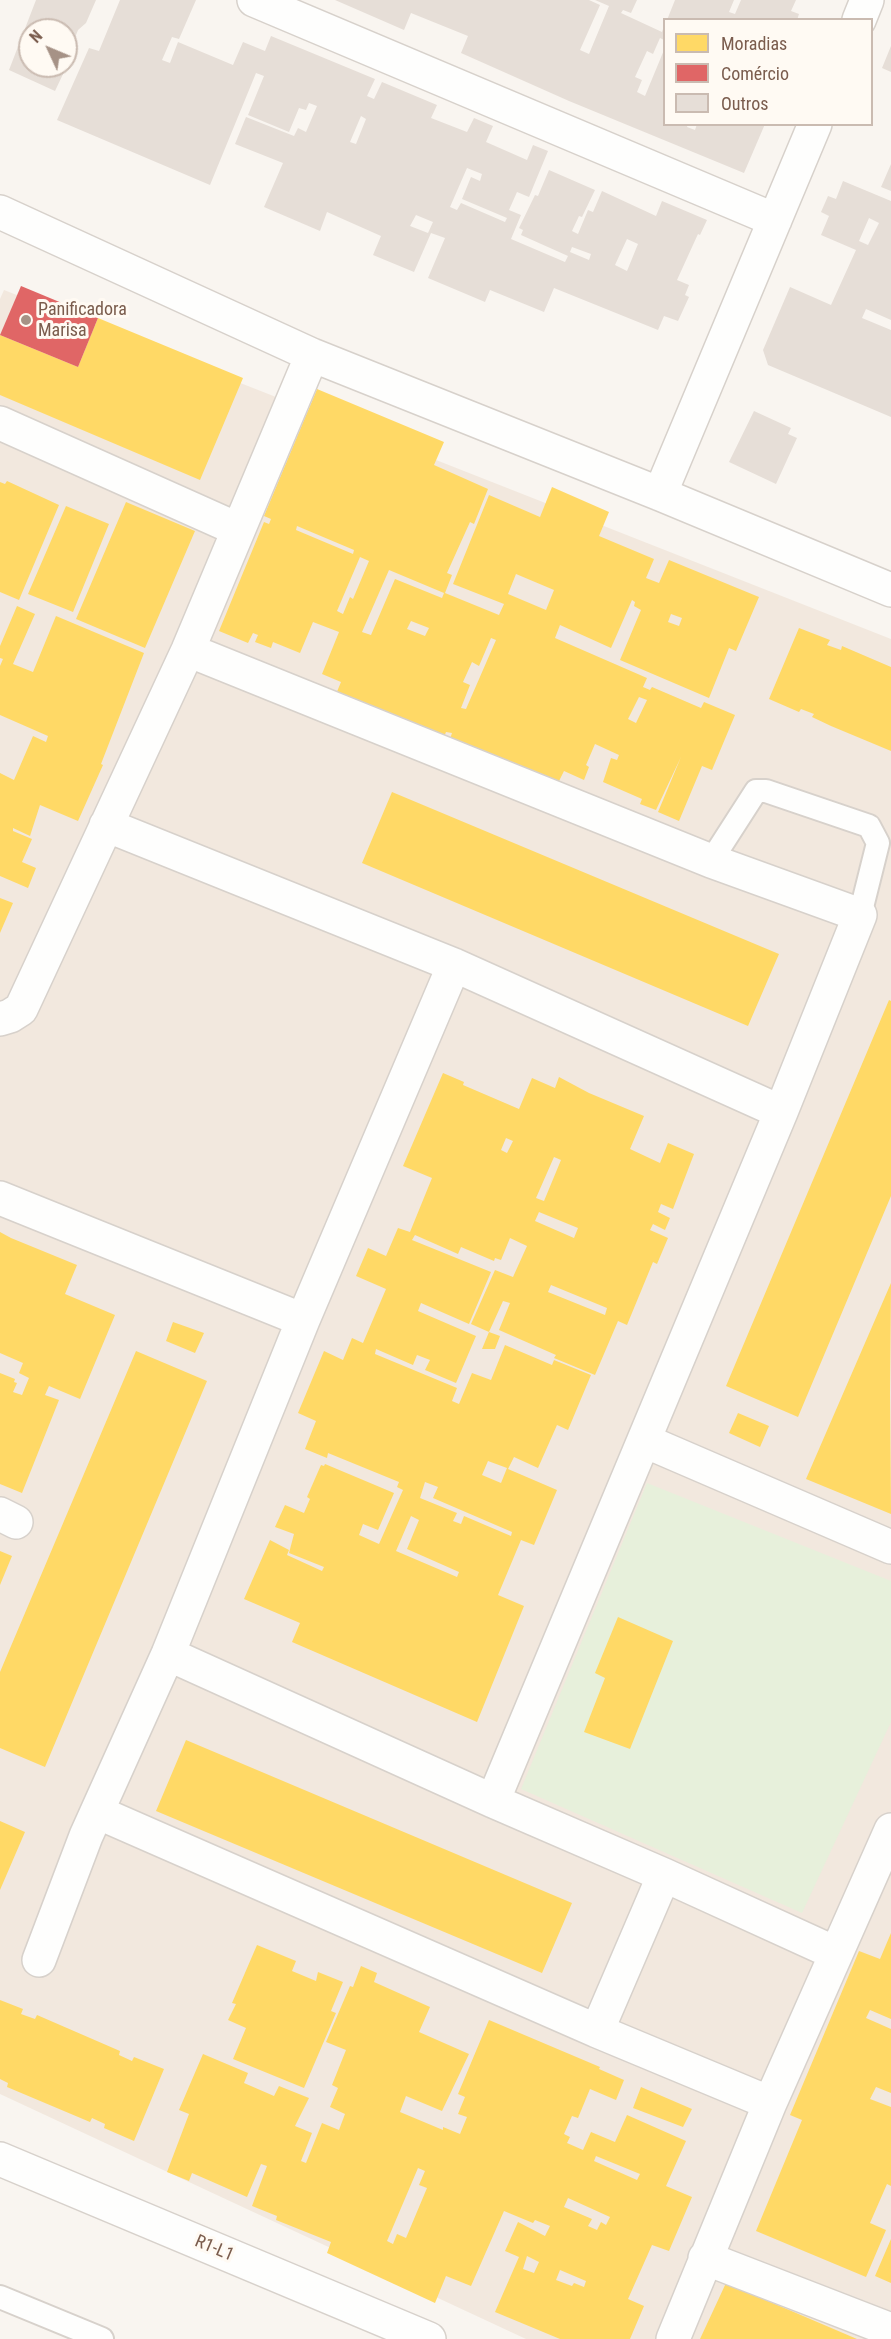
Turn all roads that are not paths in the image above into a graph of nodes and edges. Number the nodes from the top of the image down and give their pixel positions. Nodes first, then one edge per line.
1 (254, 0) edge
2 (867, 0) edge
3 (860, 18) edge
4 (814, 126) edge
5 (0, 212) edge
6 (775, 220) junction
7 (312, 355) junction
8 (0, 423) edge
9 (660, 494) junction
10 (237, 529) junction
11 (890, 586) edge
12 (188, 650) junction
13 (106, 825) junction
14 (711, 861) junction
15 (860, 915) junction
16 (454, 965) junction
17 (0, 1019) edge
18 (781, 1112) junction
19 (0, 1198) edge
20 (303, 1320) junction
21 (645, 1441) junction
22 (891, 1547) edge
23 (168, 1654) junction
24 (493, 1801) junction
25 (97, 1812) junction
26 (891, 1830) edge
27 (664, 1875) junction
28 (835, 1953) junction
29 (39, 1960) dead end
30 (597, 2031) junction
31 (770, 2103) junction
32 (0, 2159) edge
33 (705, 2258) junction
34 (0, 2297) edge
35 (891, 2330) edge
36 (102, 2339) edge
37 (429, 2339) edge
38 (673, 2339) edge

1 - 6 street
2 - 3 street
4 - 6 street
5 - 7 street
6 - 9 street
7 - 9 street
7 - 10 street
8 - 10 street
9 - 11 street
10 - 12 street
12 - 13 street
12 - 14 street
13 - 16 street
13 - 17 street
14 - 15 street
14 - 15 lane
15 - 18 street
16 - 18 street
16 - 20 street
18 - 21 street
19 - 20 street
20 - 23 street
21 - 22 street
21 - 24 street
23 - 24 street
23 - 25 street
24 - 27 street
25 - 29 street
25 - 30 street
26 - 28 street
27 - 28 street
27 - 30 street
28 - 31 street
30 - 31 street
31 - 33 street
32 - 37 street, R1-L1
33 - 35 street
33 - 38 street
34 - 36 lane

